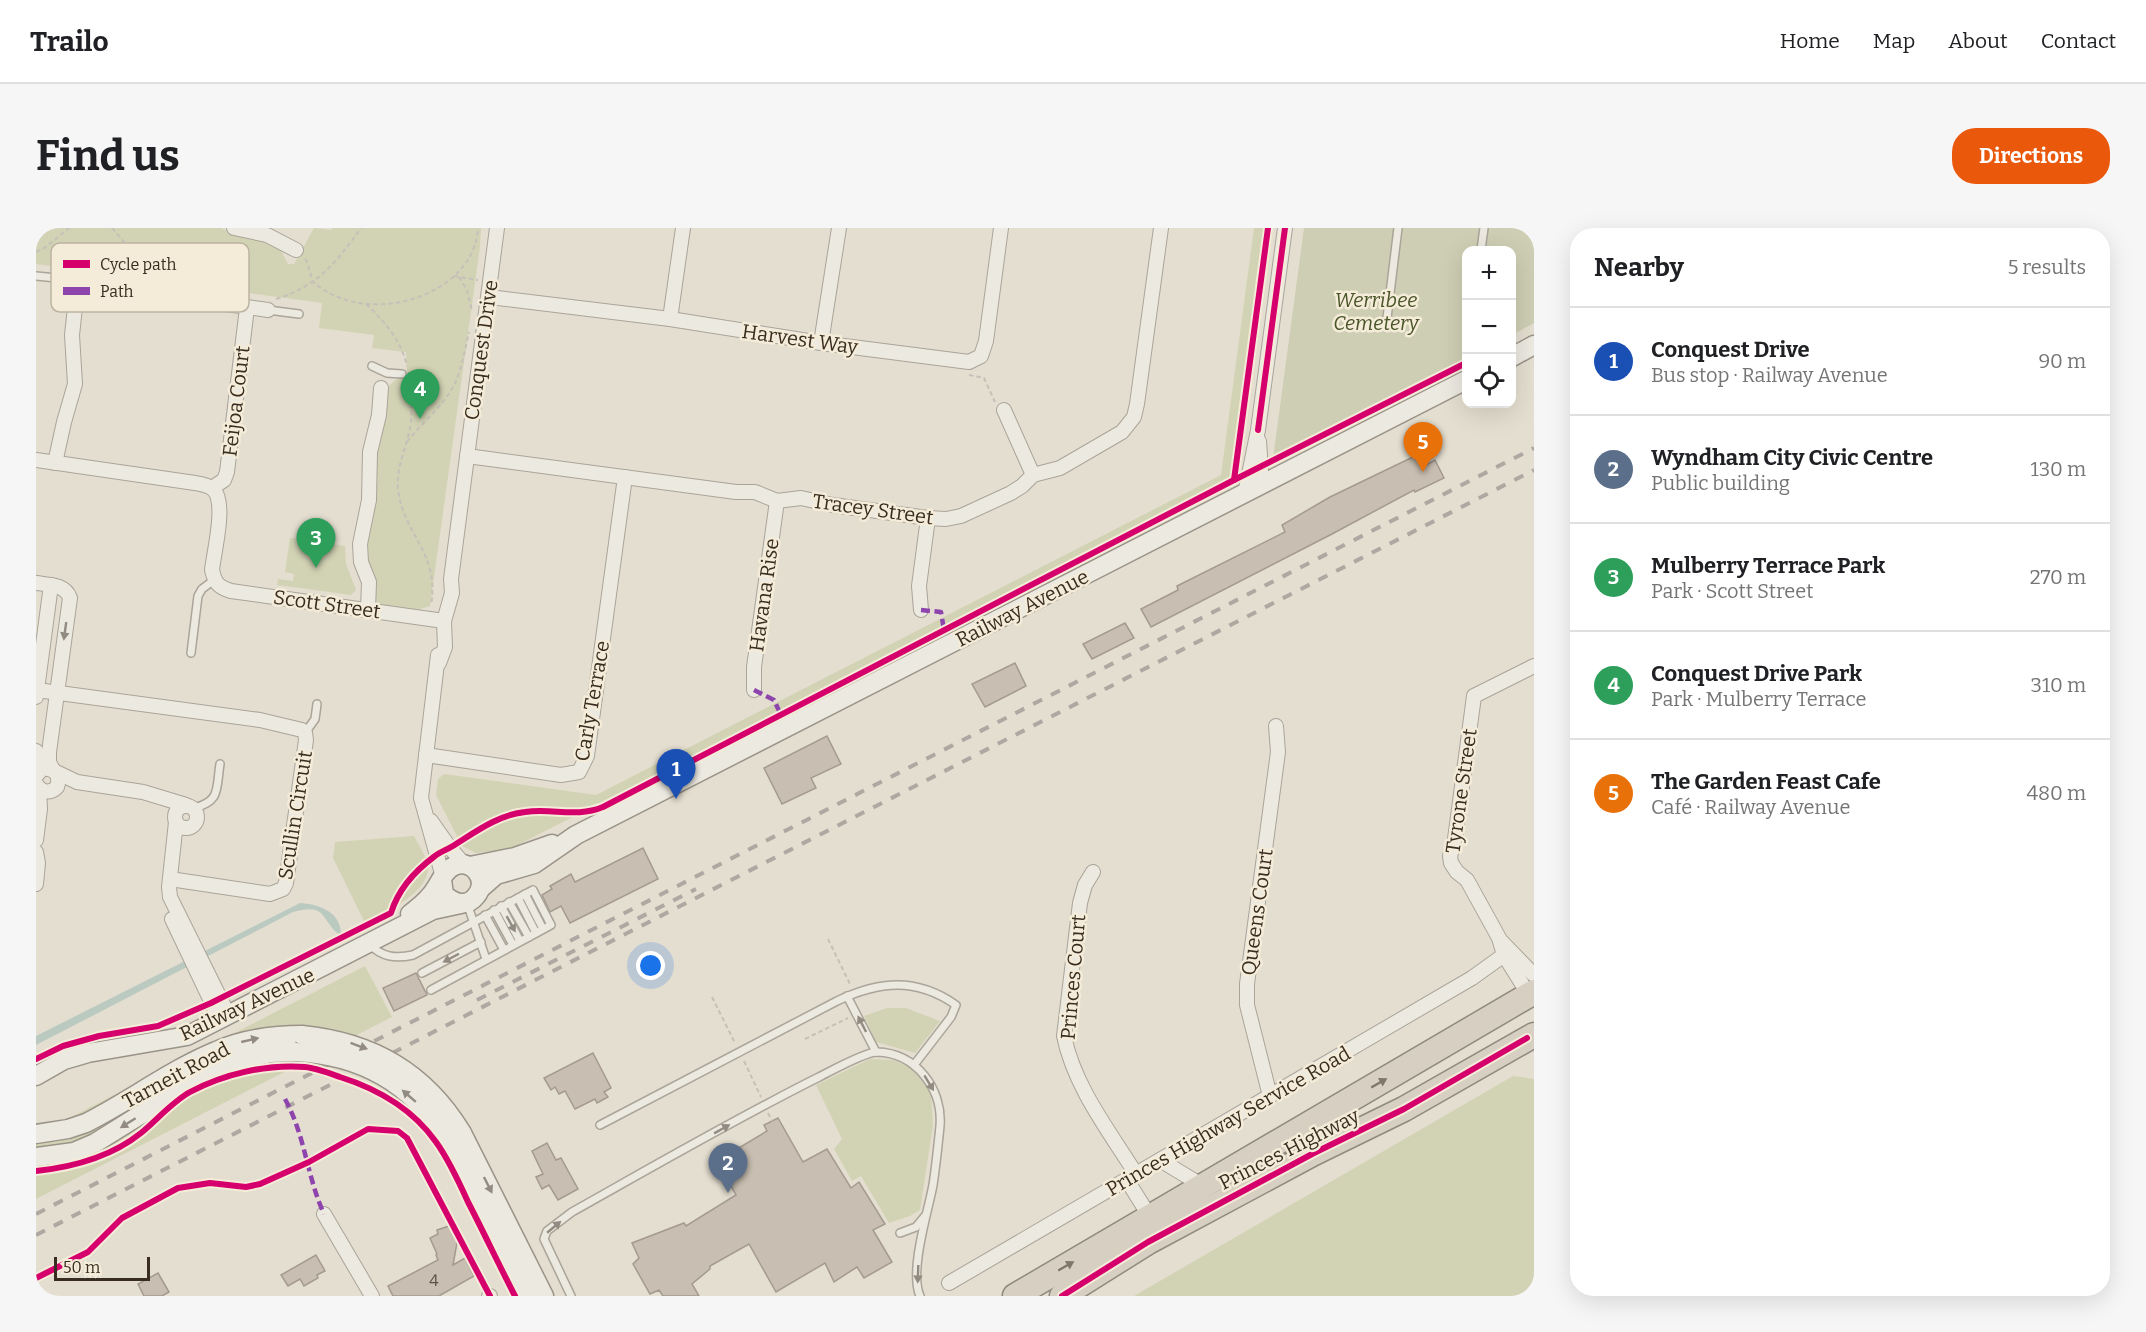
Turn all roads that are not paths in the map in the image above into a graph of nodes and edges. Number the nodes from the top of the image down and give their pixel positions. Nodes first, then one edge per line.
1 (234, 228) edge
2 (497, 228) edge
3 (683, 228) edge
4 (839, 228) edge
5 (1001, 228) edge
6 (1161, 228) edge
7 (1285, 228) edge
8 (1398, 228) edge
9 (1484, 228) edge
10 (1482, 246) edge
11 (296, 250) road end
12 (36, 276) edge
13 (51, 277) edge
14 (489, 297) junction
15 (249, 308) edge
16 (268, 310) joint
17 (75, 312) edge
18 (247, 312) edge
19 (299, 314) dead end
20 (670, 319) junction
21 (1386, 326) dead end
22 (821, 343) junction
23 (1534, 345) edge
24 (1516, 355) edge
25 (372, 366) dead end
26 (387, 373) junction
27 (402, 374) dead end
28 (1462, 383) edge
29 (381, 388) joint
30 (1004, 410) road end
31 (1258, 430) junction
32 (467, 456) junction
33 (36, 460) edge
34 (55, 463) junction
35 (1033, 475) junction
36 (626, 477) junction
37 (1262, 485) junction
38 (212, 488) junction
39 (1245, 494) junction
40 (777, 501) junction
41 (928, 518) junction
42 (214, 580) junction
43 (36, 583) edge
44 (51, 585) junction
45 (368, 610) junction
46 (921, 610) dead end
47 (436, 619) junction
48 (191, 653) dead end
49 (1534, 666) edge
50 (37, 690) edge
51 (754, 690) dead end
52 (57, 692) junction
53 (36, 697) edge
54 (317, 704) dead end
55 (1275, 726) dead end
56 (305, 733) junction
57 (36, 751) edge
58 (426, 755) junction
59 (220, 764) dead end
60 (53, 770) junction
61 (77, 782) junction
62 (41, 785) edge
63 (159, 796) junction
64 (190, 807) junction
65 (424, 811) junction
66 (179, 822) junction
67 (576, 835) junction
68 (36, 840) edge
69 (36, 852) edge
70 (467, 865) junction
71 (1093, 872) dead end
72 (442, 879) junction
73 (169, 883) junction
74 (36, 884) edge
75 (480, 889) junction
76 (518, 898) junction
77 (510, 902) junction
78 (464, 903) junction
79 (497, 908) junction
80 (485, 915) junction
81 (473, 921) junction
82 (540, 931) junction
83 (528, 937) junction
84 (1499, 938) junction
85 (376, 940) junction
86 (520, 941) junction
87 (481, 942) junction
88 (513, 945) junction
89 (504, 950) junction
90 (1504, 955) junction
91 (486, 959) junction
92 (422, 973) dead end
93 (431, 990) dead end
94 (1533, 992) edge
95 (847, 996) junction
96 (225, 1018) junction
97 (1534, 1035) edge
98 (298, 1043) junction
99 (1511, 1047) junction
100 (876, 1052) junction
101 (1534, 1058) edge
102 (914, 1065) junction
103 (36, 1076) edge
104 (1270, 1096) junction
105 (600, 1125) dead end
106 (36, 1134) edge
107 (454, 1136) junction
108 (36, 1157) edge
109 (1160, 1160) junction
110 (1131, 1177) junction
111 (1203, 1186) junction
112 (324, 1214) dead end
113 (927, 1214) junction
114 (1150, 1217) junction
115 (1188, 1220) junction
116 (900, 1233) dead end
117 (949, 1283) dead end
118 (372, 1296) edge
119 (525, 1296) edge
120 (544, 1296) edge
121 (571, 1296) edge
122 (920, 1296) edge
123 (1015, 1296) edge
124 (1062, 1296) edge

1 - 11 street
2 - 14 street, Conquest Drive
3 - 20 street
4 - 22 street
5 - 22 street, Harvest Way
6 - 35 street, Tracey Street
7 - 31 street
8 - 21 lane
9 - 10 lane
12 - 13 lane
14 - 20 street, Harvest Way
14 - 32 street, Conquest Drive
15 - 16 street
16 - 19 lane
17 - 34 street
18 - 38 street, Feijoa Court
20 - 22 street, Harvest Way
23 - 24 street
25 - 26 lane
26 - 27 lane
26 - 29 lane
28 - 37 street, Railway Avenue
29 - 45 street
30 - 35 street
31 - 37 street
31 - 39 street
32 - 36 street, Tracey Street
32 - 47 street, Conquest Drive
33 - 34 street
34 - 38 street
35 - 41 street, Tracey Street
36 - 40 street, Tracey Street
36 - 58 street, Carly Terrace
37 - 39 street, Railway Avenue
38 - 42 street
39 - 67 street, Railway Avenue
40 - 41 street, Tracey Street
40 - 51 street, Havana Rise
41 - 46 street
42 - 45 street, Scott Street
42 - 48 lane
43 - 44 street
44 - 50 street
44 -> 52 street
45 - 47 street, Scott Street
47 - 58 street, Conquest Drive
49 - 84 street, Tyrone Street
50 - 52 street, Scullin Circuit
50 - 53 street
52 - 56 street, Scullin Circuit
52 - 60 street
54 - 56 lane, Scullin Circuit
55 - 104 street, Queens Court
56 - 73 street, Scullin Circuit
57 - 62 street
58 - 65 street, Conquest Drive
59 - 64 lane
60 - 61 street
60 - 62 street
60 - 62 street
61 - 62 street
61 - 63 street
62 - 68 street
63 - 64 street
63 - 66 street
64 - 66 street
64 - 66 street
65 - 70 street
65 - 72 street, Conquest Drive
66 - 73 street
67 - 70 street, Railway Avenue
67 - 75 street, Railway Avenue
69 - 74 street
70 - 72 street
70 - 75 street
71 - 110 street, Princes Court
72 - 78 street
72 - 85 street, Railway Avenue
73 - 96 street
75 - 78 street
76 - 77 lane
76 - 82 lane
76 - 82 lane
77 - 79 lane
77 - 83 lane
78 - 81 lane
78 - 85 street, Railway Avenue
79 - 80 lane
79 -> 86 lane
79 - 88 lane
80 - 81 lane
80 - 89 lane
81 - 85 lane
81 - 87 lane
82 - 83 lane
83 - 86 lane
84 - 90 street, Tyrone Street
84 - 94 street, Tyrone Street
85 - 96 street, Railway Avenue
86 - 88 lane
87 - 91 lane
87 -> 92 lane
88 - 89 lane
89 - 91 lane
90 - 94 street, Tyrone Street
90 - 104 street, Princes Highway Service Road
91 - 93 lane
111 -> 94 highway, Princes Highway
100 -> 95 lane
95 - 102 lane
95 - 105 lane
96 - 103 street, Railway Avenue
97 - 99 highway, Princes Highway
106 -> 98 street, Tarneit Road
98 - 107 street, Tarneit Road, bridge
98 -> 108 street, Tarneit Road
99 - 101 highway
99 - 115 highway, Princes Highway
100 - 102 lane
121 -> 100 lane
102 -> 113 lane
104 - 109 street, Princes Highway Service Road
107 - 119 street, Tarneit Road
107 -> 120 street, Tarneit Road
109 - 110 street, Princes Highway Service Road
109 - 111 street, Princes Highway
110 - 114 street
110 - 117 street, Princes Highway Service Road
111 - 114 highway, Princes Highway
112 - 118 street
113 - 116 lane
113 -> 122 lane
114 - 115 highway
123 -> 114 highway, Princes Highway
115 - 124 highway, Princes Highway

